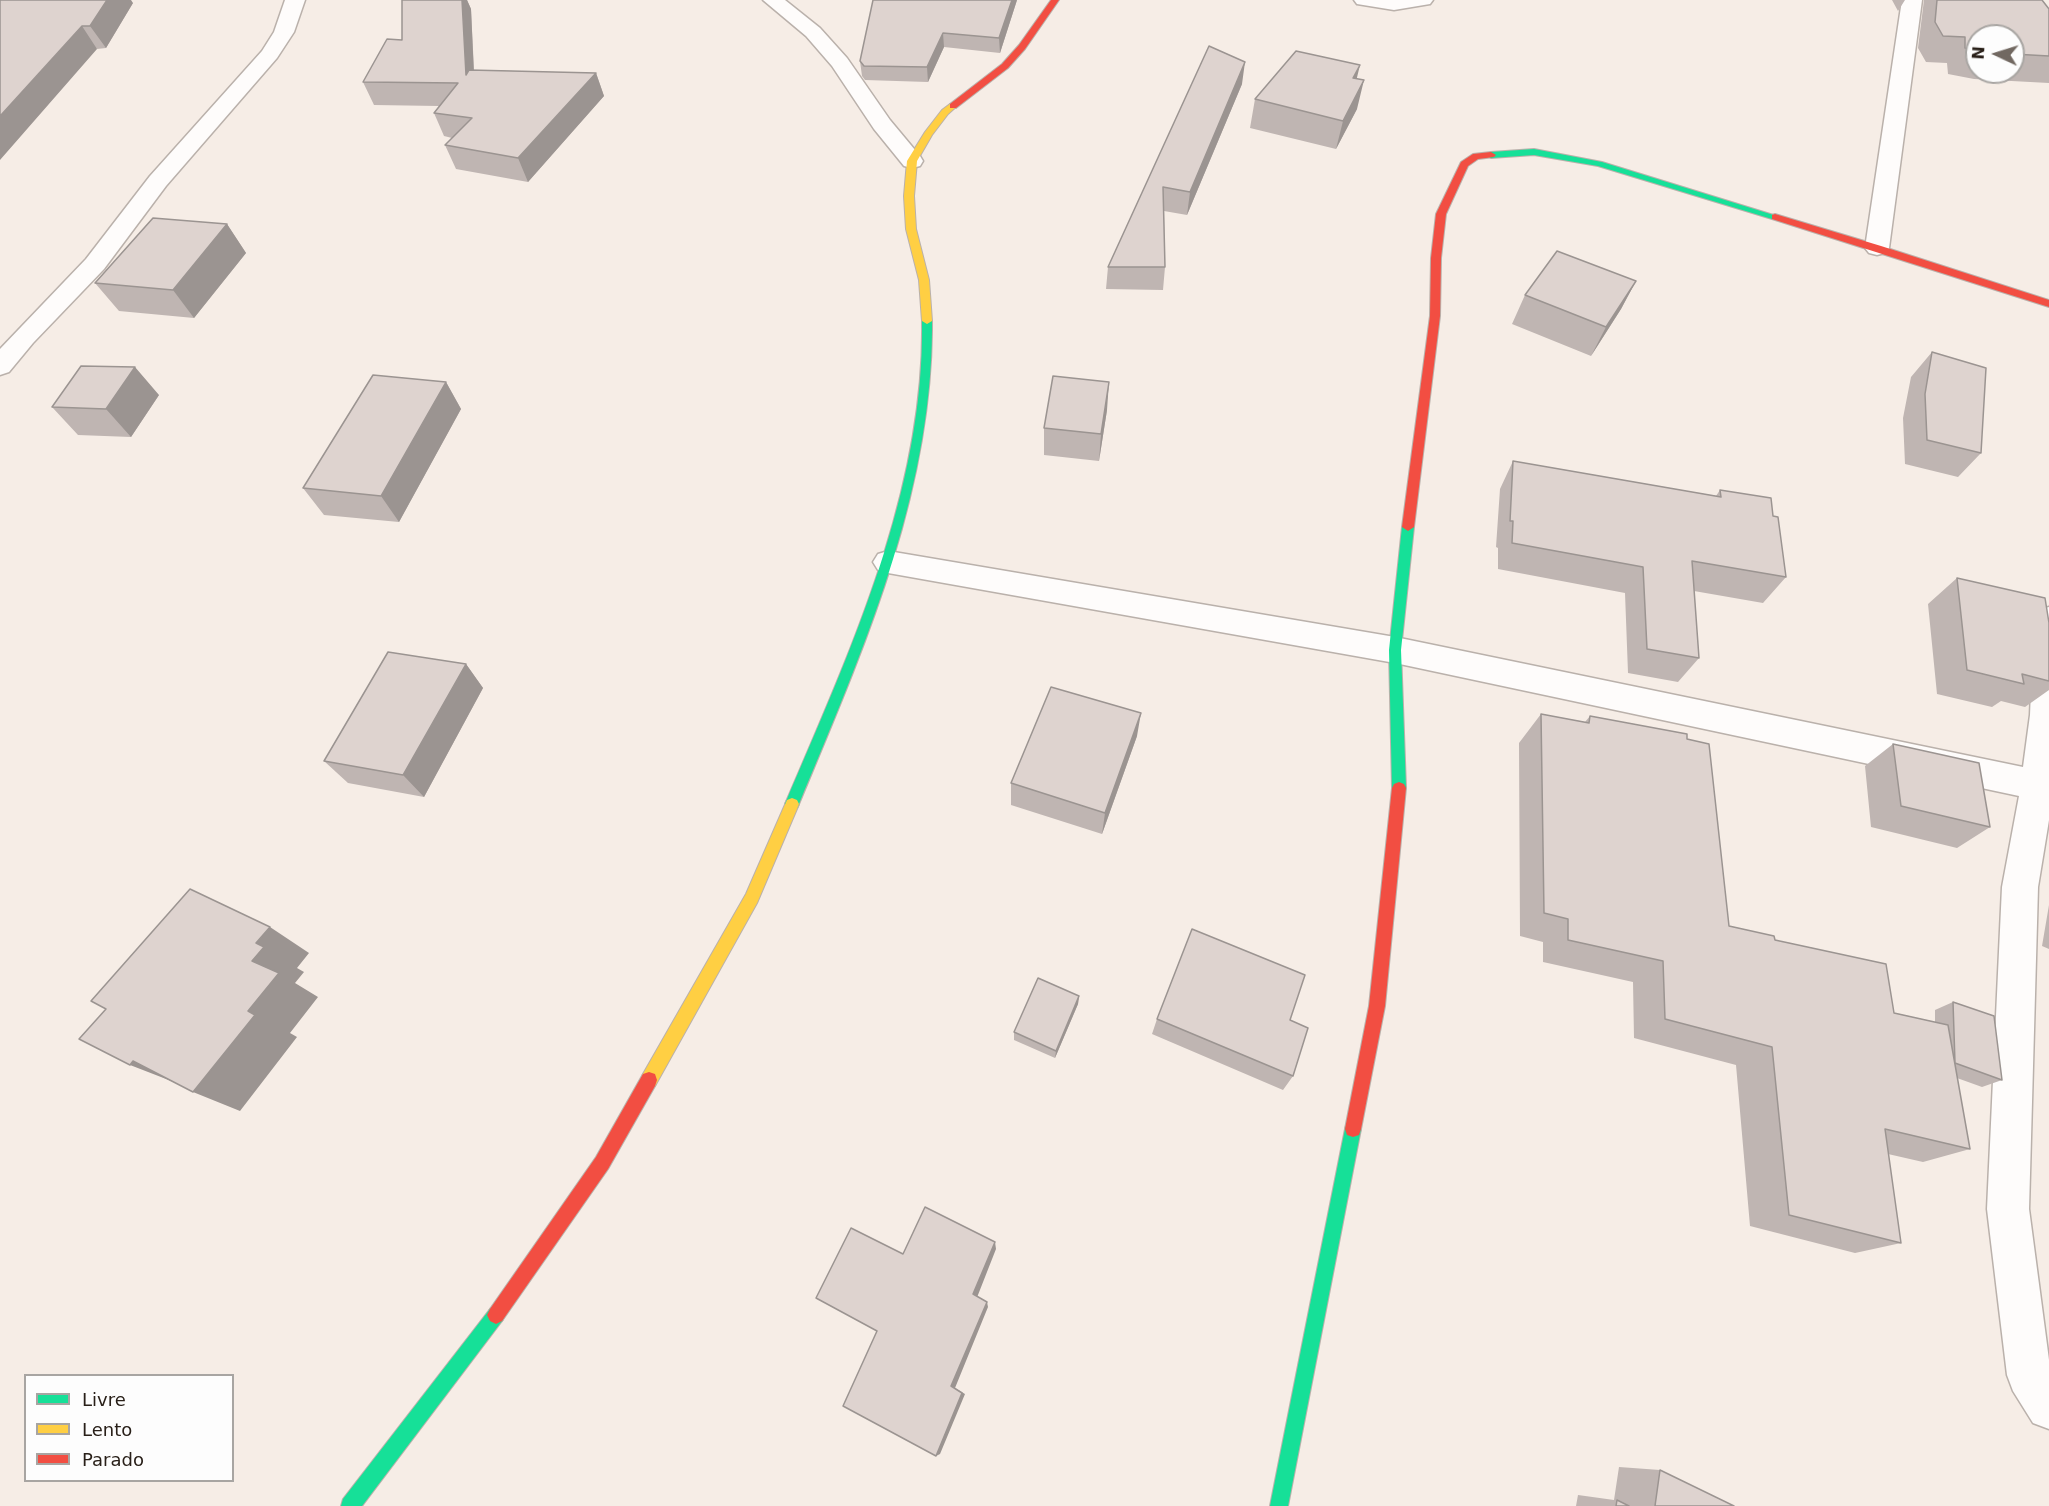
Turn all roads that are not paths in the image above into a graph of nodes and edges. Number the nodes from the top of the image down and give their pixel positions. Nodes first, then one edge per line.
1 (295, 0) edge
2 (773, 0) edge
3 (1055, 0) edge
4 (1364, 0) edge
5 (1423, 0) edge
6 (1912, 0) edge
7 (912, 162) junction
8 (1877, 248) junction
9 (2049, 304) edge
10 (0, 366) edge
11 (888, 562) junction
12 (2049, 619) edge
13 (1395, 650) junction
14 (2038, 785) junction
15 (2049, 1407) edge
16 (350, 1506) edge
17 (1279, 1506) edge

1 - 10 street
2 - 7 street
3 - 7 street
4 - 5 street
6 - 8 street
7 - 11 street
8 - 9 street
8 - 13 street
11 - 13 street
11 - 16 street
12 - 14 street
13 - 14 street
13 - 17 street
14 - 15 street

